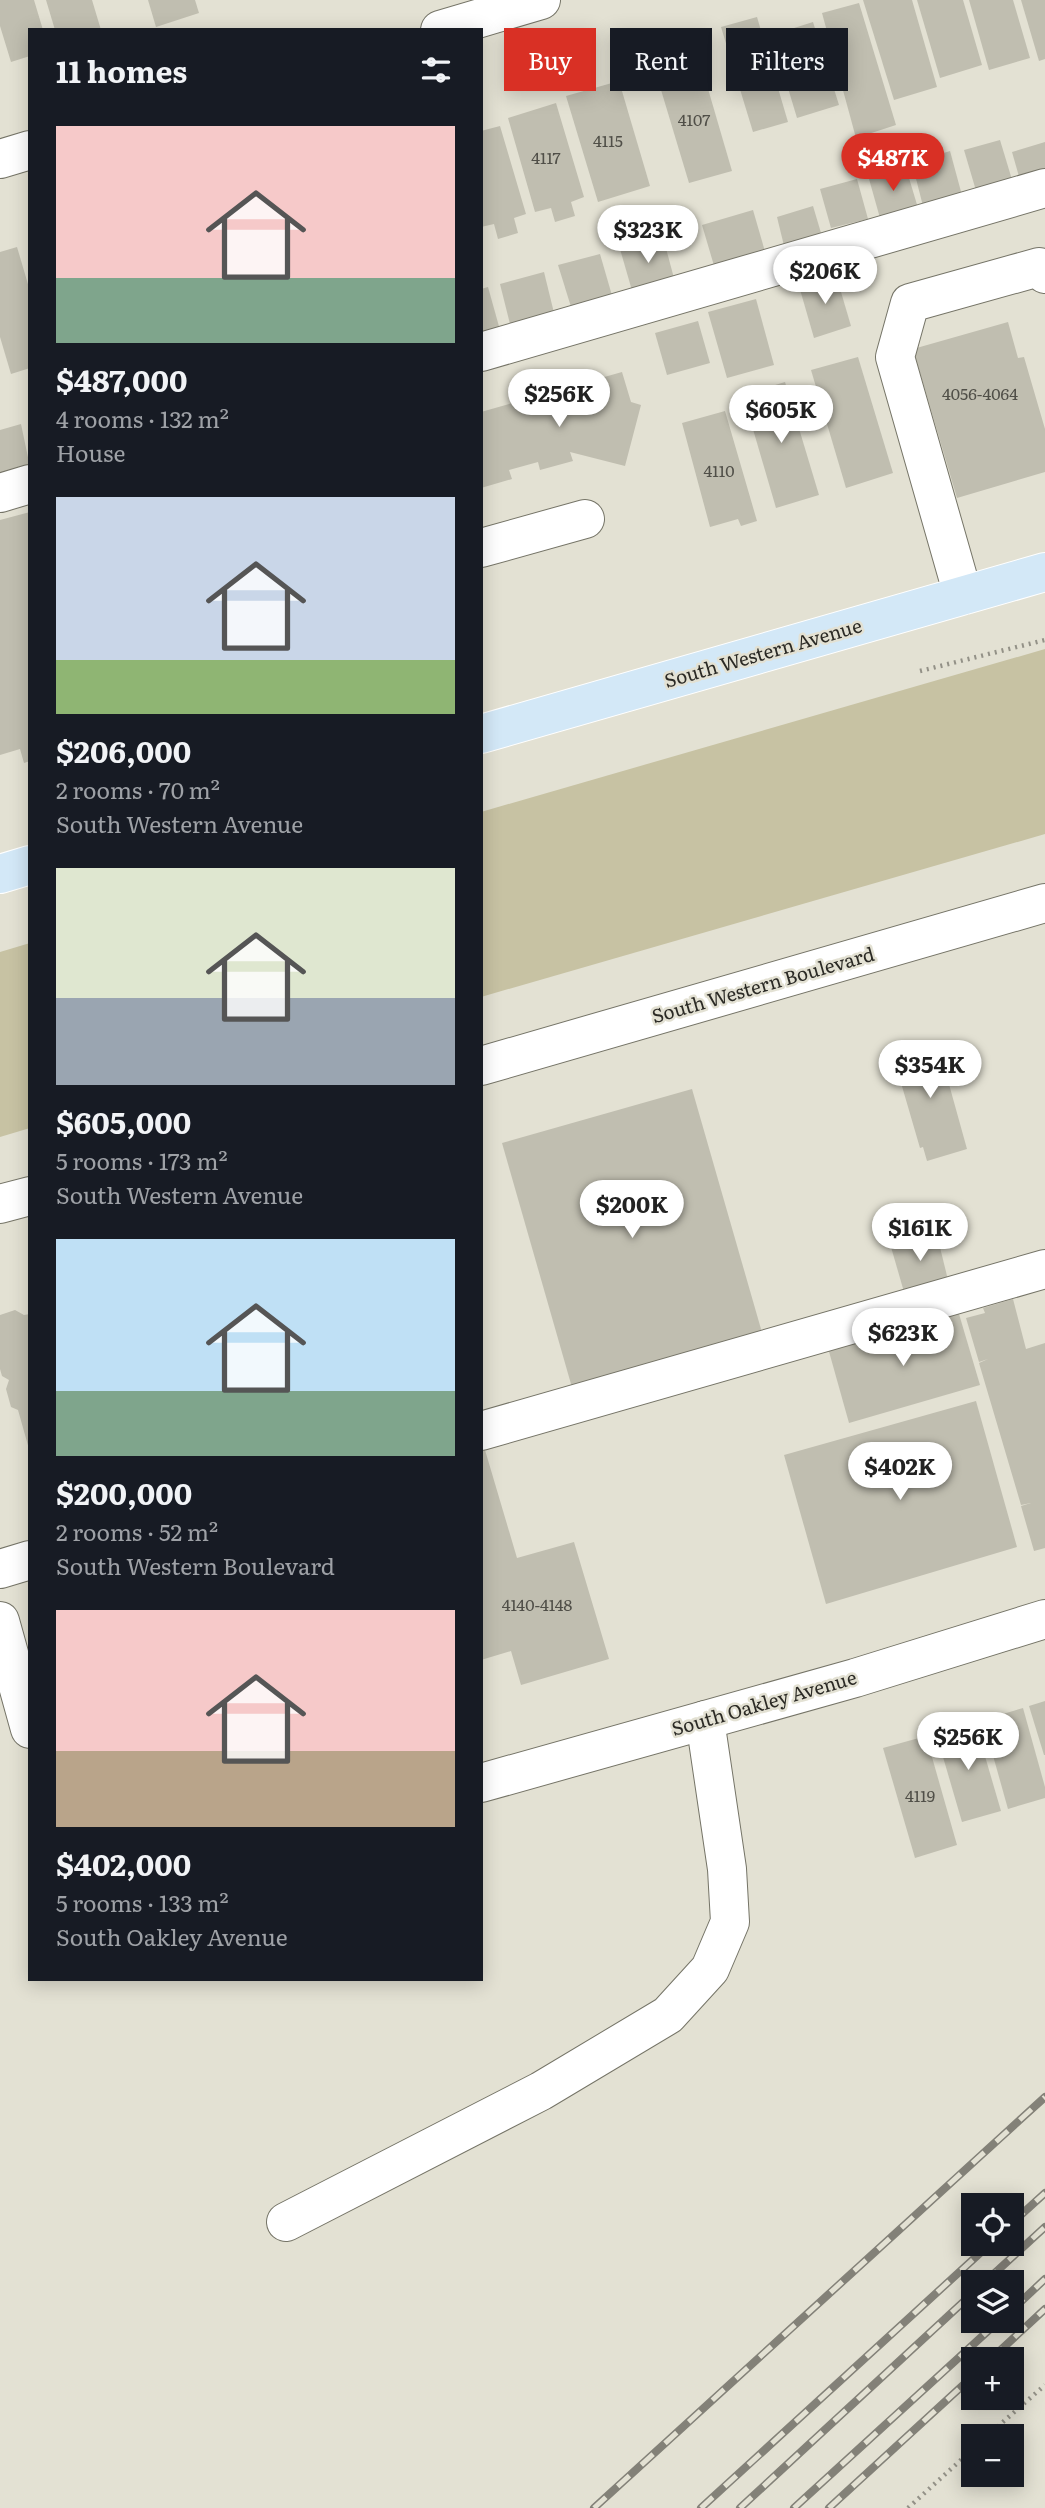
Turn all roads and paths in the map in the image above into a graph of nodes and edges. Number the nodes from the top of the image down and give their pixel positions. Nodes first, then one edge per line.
1 (541, 0) edge
2 (447, 28) edge
3 (28, 151) edge
4 (0, 159) edge
5 (1045, 188) edge
6 (1045, 274) edge
7 (483, 351) edge
8 (28, 485) edge
9 (0, 493) edge
10 (584, 519) dead end
11 (483, 547) edge
12 (1045, 572) edge
13 (963, 595) junction
14 (1045, 640) edge
15 (920, 671) dead end
16 (483, 733) edge
17 (28, 866) edge
18 (0, 874) edge
19 (1045, 903) edge
20 (483, 1065) edge
21 (28, 1197) edge
22 (0, 1204) edge
23 (1045, 1269) edge
24 (483, 1430) edge
25 (28, 1561) edge
26 (0, 1569) edge
27 (1045, 1619) edge
28 (0, 1621) edge
29 (705, 1720) junction
30 (28, 1721) edge
31 (483, 1782) edge
32 (286, 2222) dead end
33 (1045, 2385) edge
34 (1001, 2424) edge
35 (961, 2460) edge
36 (908, 2508) edge

1 - 2 street
3 - 4 street
5 - 7 street
6 - 13 street
8 - 9 street
10 - 11 street
12 - 13 main road, South Western Avenue
13 - 16 main road, South Western Avenue
14 - 15 path
17 - 18 main road
19 - 20 street, South Western Boulevard
21 - 22 street
23 - 24 street
25 - 26 street
27 - 29 street, South Oakley Avenue
28 - 30 street
29 - 31 street, South Oakley Avenue
29 - 32 street
33 - 34 path
35 - 36 path

